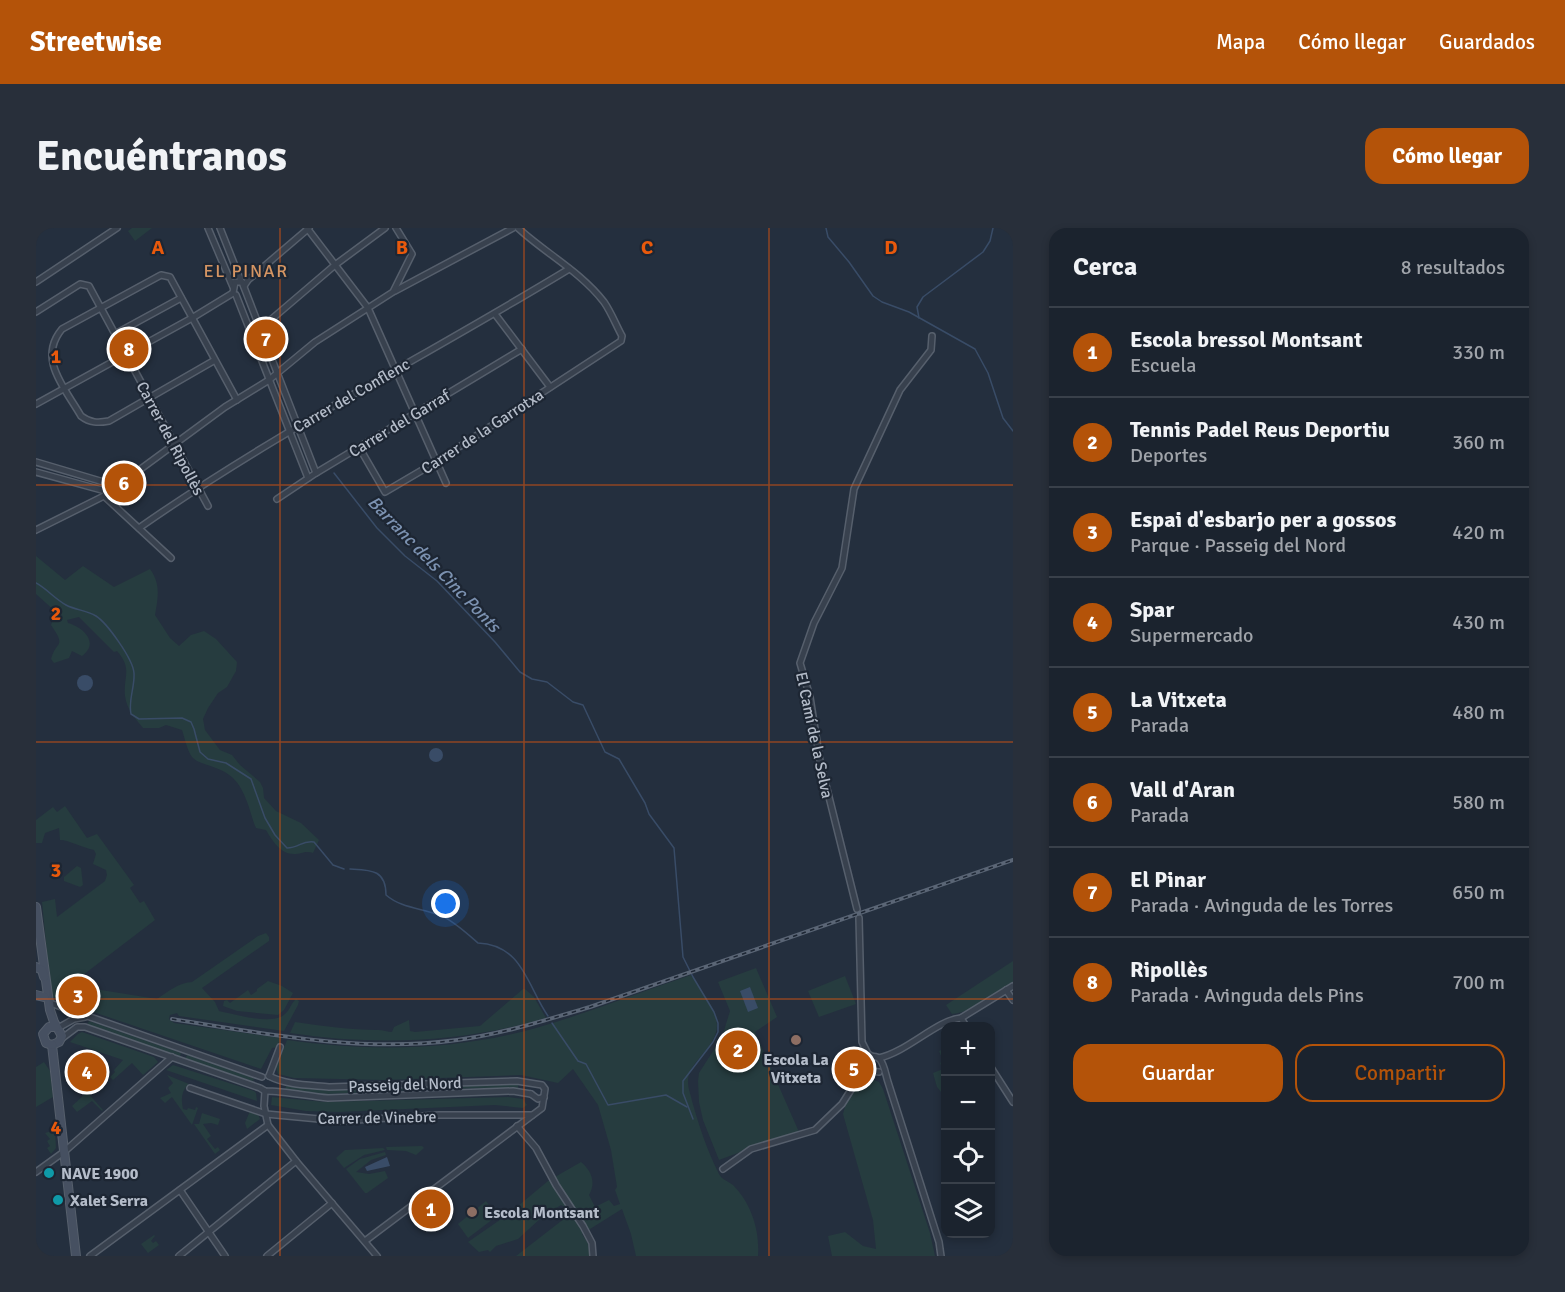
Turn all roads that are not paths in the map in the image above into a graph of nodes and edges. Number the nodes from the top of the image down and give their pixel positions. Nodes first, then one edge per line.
1 (117, 228) edge
2 (208, 228) edge
3 (220, 228) edge
4 (308, 228) edge
5 (385, 228) edge
6 (396, 228) edge
7 (513, 228) edge
8 (518, 228) edge
9 (335, 265) junction
10 (569, 269) junction
11 (36, 282) edge
12 (244, 284) junction
13 (234, 292) junction
14 (393, 292) junction
15 (181, 298) junction
16 (100, 308) junction
17 (368, 308) junction
18 (36, 312) edge
19 (495, 314) junction
20 (192, 318) junction
21 (260, 329) junction
22 (115, 334) junction
23 (932, 336) dead end
24 (522, 349) junction
25 (126, 355) junction
26 (215, 360) junction
27 (396, 369) junction
28 (277, 373) junction
29 (269, 380) junction
30 (550, 387) junction
31 (65, 388) junction
32 (149, 397) junction
33 (237, 400) junction
34 (36, 404) edge
35 (416, 413) junction
36 (298, 426) junction
37 (289, 430) junction
38 (176, 444) junction
39 (359, 447) junction
40 (36, 462) edge
41 (436, 462) junction
42 (36, 472) edge
43 (316, 473) junction
44 (308, 478) junction
45 (446, 483) dead end
46 (117, 486) junction
47 (198, 486) junction
48 (106, 494) junction
49 (277, 499) dead end
50 (208, 506) dead end
51 (139, 528) junction
52 (36, 530) edge
53 (171, 558) dead end
54 (36, 908) edge
55 (857, 909) dead end
56 (859, 918) dead end
57 (37, 955) edge
58 (38, 968) edge
59 (1013, 986) edge
60 (1006, 990) junction
61 (45, 998) edge
62 (1013, 1000) edge
63 (89, 1017) junction
64 (961, 1018) junction
65 (964, 1022) edge
66 (52, 1028) junction
67 (36, 1037) edge
68 (61, 1039) junction
69 (36, 1042) edge
70 (862, 1042) junction
71 (49, 1044) junction
72 (280, 1047) dead end
73 (890, 1054) junction
74 (172, 1057) junction
75 (876, 1058) junction
76 (884, 1065) junction
77 (864, 1068) junction
78 (879, 1072) junction
79 (995, 1074) edge
80 (262, 1077) junction
81 (272, 1078) junction
82 (888, 1082) junction
83 (536, 1084) junction
84 (190, 1088) dead end
85 (1013, 1088) edge
86 (262, 1089) junction
87 (272, 1090) junction
88 (1007, 1092) junction
89 (531, 1094) junction
90 (544, 1097) junction
91 (1013, 1102) edge
92 (266, 1114) junction
93 (532, 1115) junction
94 (268, 1125) junction
95 (517, 1126) junction
96 (65, 1151) junction
97 (296, 1161) junction
98 (723, 1169) dead end
99 (36, 1172) edge
100 (180, 1190) junction
101 (332, 1203) junction
102 (208, 1231) junction
103 (365, 1241) junction
104 (76, 1256) edge
105 (90, 1256) edge
106 (179, 1256) edge
107 (225, 1256) edge
108 (267, 1256) edge
109 (377, 1256) edge
110 (593, 1256) edge
111 (941, 1256) edge

1 - 11 street
2 - 13 street
3 - 12 street
4 - 9 street
4 - 12 street
5 - 9 street
6 - 14 street
7 - 14 street
8 - 10 street
9 - 17 street
9 - 21 street
10 - 19 street, Carrer del Conflenc
10 - 30 street, Carrer de la Garrotxa
12 - 13 street
12 - 13 street
12 - 21 street
13 - 20 street
13 - 29 street
14 - 17 street
15 - 16 street
15 - 20 street
15 - 22 street
16 - 18 street, Carrer del Ripollès
16 - 22 street, Carrer del Ripollès
16 - 31 street
17 - 27 street
17 - 28 street
19 - 24 street
19 - 27 street, Carrer del Conflenc
20 - 25 street
20 - 26 street
21 - 28 street
22 - 25 street, Carrer del Ripollès
23 - 55 street, El Camí de la Selva
24 - 30 street
24 - 35 street, Carrer del Garraf
25 - 31 street
25 - 32 street, Carrer del Ripollès
26 - 32 street
26 - 33 street
27 - 35 street
27 - 36 street, Carrer del Conflenc
28 - 29 street
28 - 36 street
29 - 33 street
29 - 37 street
30 - 41 street, Carrer de la Garrotxa
31 - 32 street
31 - 34 street
32 - 38 street, Carrer del Ripollès
33 - 38 street
35 - 39 street, Carrer del Garraf
35 - 41 street
36 - 37 street, Carrer del Conflenc
36 - 43 street
37 - 44 street
37 - 47 street, Carrer del Conflenc
38 - 46 street
38 - 47 street, Carrer del Ripollès
39 - 41 street, Carrer de la Garrotxa
39 - 43 street, Carrer del Garraf
40 - 46 street
41 - 45 street
42 - 48 street
43 - 44 street, Carrer del Garraf
44 - 49 street, Carrer del Garraf
46 - 48 street
47 - 50 street, Carrer del Ripollès
47 - 51 street, Carrer del Conflenc
48 - 51 street
48 - 52 street
51 - 53 street
54 - 57 street
54 - 61 street
56 - 70 street
57 - 58 street
58 - 61 street
59 - 60 street
60 - 62 street
60 - 64 street
61 - 63 street
61 - 66 street
63 - 66 street
63 - 80 street
64 - 65 street
64 - 73 street
66 - 67 street
66 - 68 street
66 - 71 street
68 - 71 street
68 - 74 street
69 - 71 street
70 - 75 street
70 - 77 street
71 - 96 street
72 - 81 street
73 - 75 street
73 - 76 street
74 - 86 street
74 - 96 street
75 - 76 street
75 - 77 street
76 - 78 street
76 - 82 street
77 - 78 street
77 - 98 street
78 - 82 street
79 - 88 street
80 - 81 street
80 - 86 street
81 - 83 street, Passeig del Nord
81 - 87 street
82 - 111 street
83 - 89 street
83 - 90 street
84 - 92 street, Carrer de Vinebre
85 - 88 street
86 - 87 street
86 - 92 street
87 - 89 street, Passeig del Nord
88 - 91 street
89 - 90 street
90 - 93 street
92 - 93 street, Carrer de Vinebre
92 - 94 street
93 - 95 street
94 - 97 street
94 - 100 street
95 - 103 street
95 - 110 street
96 - 99 street
96 - 104 street
97 - 101 street
97 - 102 street
100 - 102 street
100 - 105 street
101 - 103 street
101 - 108 street
102 - 106 street
102 - 107 street
103 - 109 street

